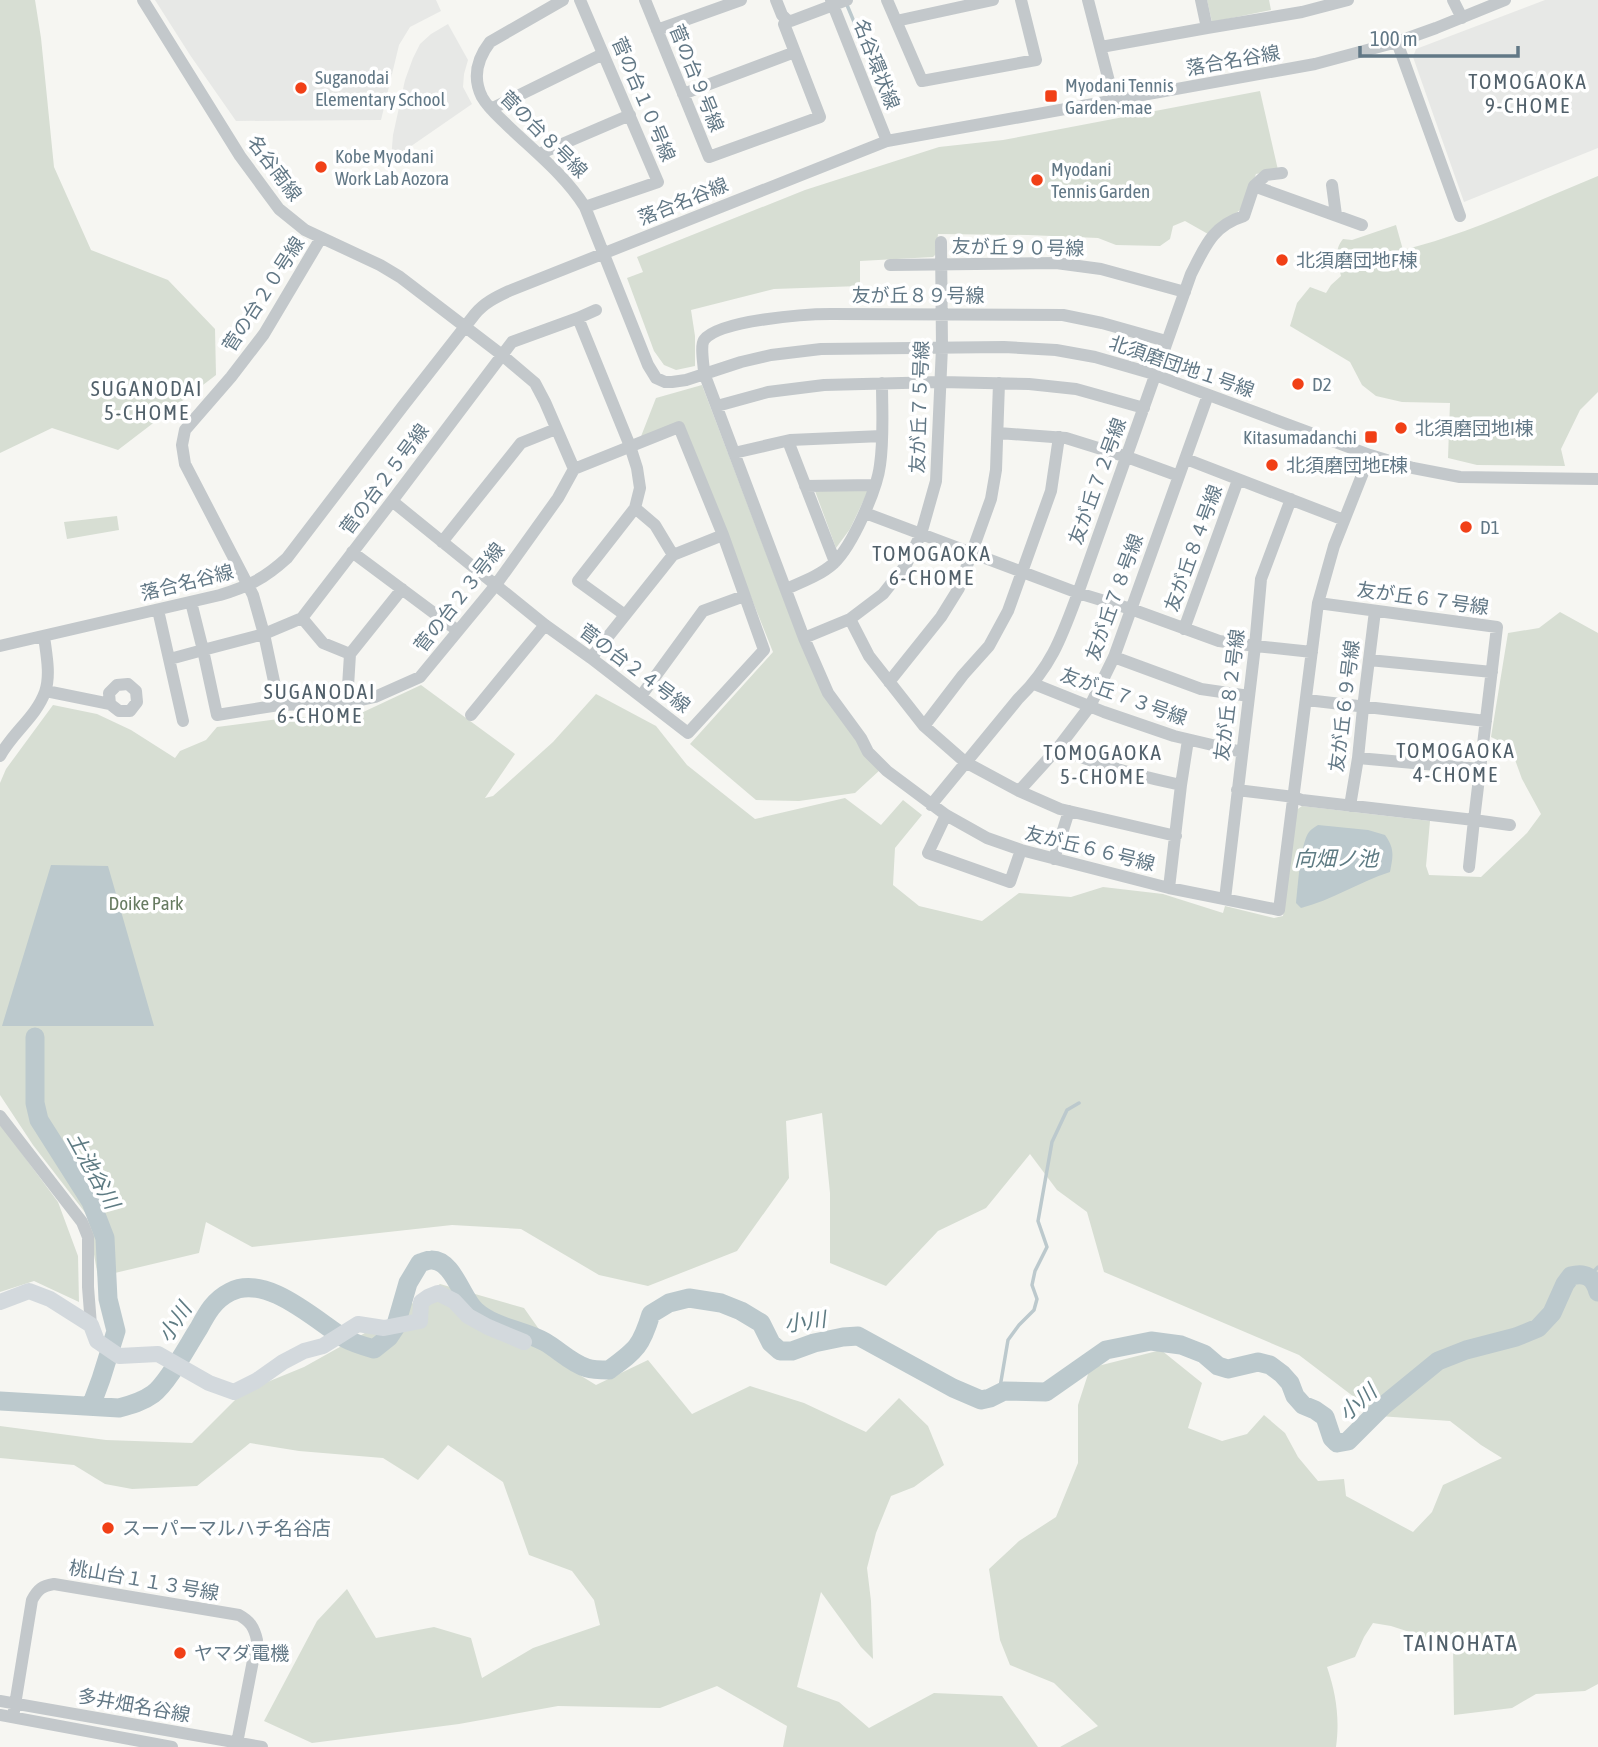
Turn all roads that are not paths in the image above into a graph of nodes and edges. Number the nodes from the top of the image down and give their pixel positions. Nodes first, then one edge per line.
1 (143, 0) edge
2 (563, 0) edge
3 (580, 0) edge
4 (645, 0) edge
5 (741, 0) edge
6 (776, 0) edge
7 (847, 0) edge
8 (887, 0) edge
9 (993, 0) edge
10 (1021, 0) edge
11 (1088, 0) edge
12 (1201, 0) edge
13 (1348, 0) edge
14 (1453, 0) edge
15 (1505, 0) edge
16 (832, 3) edge
17 (1462, 18) junction
18 (787, 20) junction
19 (896, 21) junction
20 (1207, 28) junction
21 (657, 30) junction
22 (1397, 42) junction
23 (1101, 47) junction
24 (795, 52) junction
25 (603, 54) junction
26 (683, 94) junction
27 (1116, 101) junction
28 (491, 109) junction
29 (629, 116) junction
30 (887, 141) junction
31 (539, 155) junction
32 (1282, 173) dead end
33 (1332, 185) dead end
34 (1254, 186) junction
35 (585, 207) junction
36 (1336, 215) junction
37 (1460, 216) dead end
38 (1362, 225) dead end
39 (321, 238) junction
40 (941, 242) dead end
41 (602, 254) junction
42 (890, 265) dead end
43 (941, 265) junction
44 (1185, 292) junction
45 (596, 310) dead end
46 (941, 314) junction
47 (578, 318) junction
48 (464, 327) junction
49 (1166, 341) junction
50 (942, 348) junction
51 (502, 355) junction
52 (704, 373) junction
53 (1156, 376) junction
54 (941, 382) junction
55 (883, 383) junction
56 (999, 383) junction
57 (1208, 395) junction
58 (717, 406) junction
59 (1144, 408) junction
60 (556, 429) junction
61 (998, 433) junction
62 (883, 436) junction
63 (1059, 437) junction
64 (788, 440) junction
65 (630, 446) junction
66 (734, 453) junction
67 (1370, 455) junction
68 (1127, 457) junction
69 (1186, 459) junction
70 (574, 469) junction
71 (1179, 476) junction
72 (1598, 479) edge
73 (1238, 480) junction
74 (874, 485) junction
75 (805, 486) junction
76 (1291, 499) junction
77 (392, 501) junction
78 (635, 508) junction
79 (865, 513) junction
80 (1344, 520) junction
81 (921, 534) junction
82 (723, 535) junction
83 (442, 542) junction
84 (352, 552) junction
85 (971, 553) junction
86 (673, 555) junction
87 (835, 562) junction
88 (1023, 573) junction
89 (248, 586) junction
90 (495, 586) junction
91 (402, 589) junction
92 (786, 589) junction
93 (1078, 593) junction
94 (744, 596) junction
95 (191, 602) junction
96 (1318, 603) junction
97 (1130, 609) junction
98 (158, 610) junction
99 (1375, 611) junction
100 (625, 615) junction
101 (302, 618) junction
102 (850, 619) junction
103 (545, 625) junction
104 (1184, 629) junction
105 (458, 631) junction
106 (264, 634) junction
107 (44, 636) junction
108 (804, 638) junction
109 (0, 646) edge
110 (1255, 646) junction
111 (203, 650) junction
112 (1312, 652) junction
113 (350, 654) junction
114 (1114, 657) junction
115 (591, 658) junction
116 (170, 659) junction
117 (1369, 660) junction
118 (1492, 672) junction
119 (889, 682) junction
120 (1034, 684) junction
121 (46, 691) junction
122 (641, 696) junction
123 (1249, 696) junction
124 (1307, 700) junction
125 (347, 703) junction
126 (110, 704) dead end
127 (279, 705) junction
128 (1090, 706) junction
129 (1363, 708) junction
130 (471, 715) dead end
131 (183, 721) dead end
132 (1486, 721) junction
133 (923, 726) junction
134 (1188, 740) junction
135 (1058, 748) junction
136 (1242, 752) junction
137 (0, 755) edge
138 (1358, 758) junction
139 (965, 762) junction
140 (1480, 769) junction
141 (1181, 785) junction
142 (1237, 790) junction
143 (1019, 792) junction
144 (1294, 797) junction
145 (931, 805) junction
146 (1350, 806) junction
147 (1069, 811) junction
148 (946, 815) junction
149 (1474, 820) junction
150 (1510, 825) dead end
151 (1176, 836) junction
152 (1021, 850) junction
153 (1054, 859) junction
154 (1469, 867) dead end
155 (1169, 888) junction
156 (1225, 899) junction
157 (0, 1116) edge
158 (0, 1302) edge
159 (92, 1325) junction
160 (524, 1342) dead end
161 (0, 1701) edge
162 (15, 1704) junction
163 (6, 1716) edge
164 (237, 1743) junction
165 (172, 1747) edge
166 (261, 1747) edge

1 - 39 street, 名谷南線
2 - 28 street, 菅の台８号線
3 - 25 street, 菅の台１０号線
4 - 21 street, 菅の台９号線
5 - 21 street
6 - 18 street
7 - 16 street
8 - 19 street
9 - 19 street
10 - 19 street
11 - 23 street
12 - 20 street
13 - 20 street
14 - 17 street
15 - 17 street, 落合名谷線
16 - 18 street
16 - 30 street, 名谷環状線
17 - 22 street, 落合名谷線
18 - 24 street, 菅の台９号線
20 - 23 street
21 - 26 street, 菅の台９号線
22 - 27 street, 落合名谷線
22 - 37 street
23 - 27 street
24 - 26 street
24 - 26 street, 菅の台９号線
25 - 28 street
25 - 29 street, 菅の台１０号線
27 - 30 street, 落合名谷線
28 - 31 street, 菅の台８号線
29 - 31 street
29 - 35 street, 菅の台１０号線
30 - 41 street, 落合名谷線
31 - 35 street, 菅の台８号線
32 - 34 street
33 - 36 street
34 - 36 street
34 - 44 street, 友が丘７２号線
35 - 41 street, 菅の台８号線
36 - 38 street
39 - 48 street, 名谷南線
39 - 89 street, 菅の台２０号線
40 - 43 street, 友が丘７５号線
41 - 48 street, 落合名谷線
41 - 52 street, 菅の台８号線
42 - 43 street, 友が丘９０号線
43 - 44 street, 友が丘９０号線
43 - 46 street, 友が丘７５号線
44 - 49 street, 友が丘７２号線
45 - 47 street, 菅の台２５号線
46 - 49 street, 友が丘８９号線
46 - 50 street, 友が丘７５号線
46 - 52 street, 友が丘８９号線
47 - 51 street, 菅の台２５号線
47 - 65 street
48 - 51 street
48 - 89 street, 落合名谷線
49 - 53 street, 友が丘７２号線
50 - 52 street, 北須磨団地１号線
50 - 53 street, 北須磨団地１号線
50 - 54 street, 友が丘７５号線
51 - 60 street
51 - 77 street, 菅の台２５号線
52 - 58 street, 友が丘６６号線
53 - 57 street, 北須磨団地１号線
53 - 59 street, 友が丘７２号線
54 - 55 street
54 - 56 street
54 - 81 street, 友が丘７５号線
55 - 58 street
55 - 62 street
56 - 59 street
56 - 61 street
57 - 67 street, 北須磨団地１号線
57 - 69 street, 友が丘７８号線
58 - 66 street, 友が丘６６号線
59 - 68 street, 友が丘７２号線
60 - 70 street
60 - 83 street
61 - 63 street
61 - 85 street
62 - 64 street
62 - 74 street
63 - 68 street
63 - 88 street
64 - 66 street
64 - 75 street
65 - 70 street, 菅の台２４号線
65 - 78 street
65 - 82 street, 菅の台２４号線
66 - 92 street, 友が丘６６号線
67 - 72 street, 北須磨団地１号線
67 - 80 street, 友が丘６６号線
68 - 71 street
68 - 93 street, 友が丘７２号線
69 - 71 street, 友が丘７８号線
69 - 73 street
70 - 90 street, 菅の台２３号線
71 - 97 street, 友が丘７８号線
73 - 76 street
73 - 104 street, 友が丘８４号線
74 - 75 street
74 - 79 street
75 - 87 street
76 - 80 street
76 - 110 street, 友が丘８２号線
77 - 83 street, 菅の台２４号線
77 - 84 street, 菅の台２５号線
78 - 86 street
78 - 100 street
79 - 81 street
79 - 87 street
80 - 96 street, 友が丘６６号線
81 - 85 street
81 - 102 street, 友が丘７５号線
82 - 86 street
82 - 94 street, 菅の台２４号線
83 - 90 street, 菅の台２４号線
84 - 91 street
84 - 101 street, 菅の台２５号線
85 - 88 street
85 - 119 street
86 - 100 street
87 - 92 street
88 - 93 street
88 - 133 street
89 - 95 street, 落合名谷線
89 - 106 street
90 - 103 street, 菅の台２４号線
90 - 105 street, 菅の台２３号線
91 - 105 street
91 - 113 street
92 - 108 street, 友が丘６６号線
93 - 97 street
93 - 120 street, 友が丘７２号線
94 - 122 street
94 - 122 street, 菅の台２４号線
95 - 98 street, 落合名谷線
95 - 111 street
96 - 99 street, 友が丘６７号線
96 - 112 street, 友が丘６６号線
97 - 104 street
97 - 114 street, 友が丘７８号線
98 - 107 street, 落合名谷線
98 - 116 street
99 - 117 street, 友が丘６９号線
99 - 118 street, 友が丘６７号線
100 - 115 street
101 - 106 street
101 - 113 street
102 - 108 street, 友が丘７５号線
102 - 119 street
103 - 115 street, 菅の台２４号線
103 - 130 street
104 - 110 street
105 - 125 street, 菅の台２３号線
106 - 111 street
106 - 127 street
107 - 109 street, 落合名谷線
107 - 121 street
108 - 145 street, 友が丘６６号線
110 - 112 street
110 - 123 street, 友が丘８２号線
111 - 116 street
111 - 127 street
112 - 124 street, 友が丘６６号線
113 - 125 street
114 - 123 street
114 - 128 street, 友が丘７８号線
115 - 122 street, 菅の台２４号線
116 - 131 street
117 - 118 street
117 - 129 street, 友が丘６９号線
118 - 132 street, 友が丘６７号線
119 - 133 street
120 - 128 street, 友が丘７３号線
120 - 139 street, 友が丘７２号線
121 - 126 street
121 - 137 street
123 - 136 street, 友が丘８２号線
124 - 129 street
124 - 144 street, 友が丘６６号線
125 - 127 street, 菅の台２３号線
128 - 134 street, 友が丘７３号線
128 - 135 street, 友が丘７８号線
129 - 132 street
129 - 138 street, 友が丘６９号線
132 - 140 street, 友が丘６７号線
133 - 139 street
134 - 136 street, 友が丘７３号線
134 - 141 street
135 - 141 street
135 - 143 street, 友が丘７８号線
136 - 142 street, 友が丘８２号線
138 - 140 street
138 - 146 street, 友が丘６９号線
139 - 143 street
139 - 145 street, 友が丘７２号線
140 - 149 street, 友が丘６７号線
141 - 151 street
142 - 144 street
142 - 156 street, 友が丘８２号線
143 - 147 street
144 - 146 street
144 - 156 street, 友が丘６６号線
145 - 148 street, 友が丘６６号線
146 - 149 street
147 - 151 street
147 - 153 street
148 - 152 street, 友が丘６６号線
148 - 152 street
149 - 150 street
149 - 154 street, 友が丘６７号線
151 - 155 street
152 - 153 street, 友が丘６６号線
153 - 155 street, 友が丘６６号線
155 - 156 street, 友が丘６６号線
157 - 159 street
158 - 159 main road
159 - 160 main road
161 - 162 street, 多井畑名谷線
162 - 163 street, 桃山台１１３号線
162 - 164 street, 多井畑名谷線
162 - 164 street, 桃山台１１３号線
163 - 165 street, 多井畑名谷線
164 - 166 street, 多井畑名谷線

